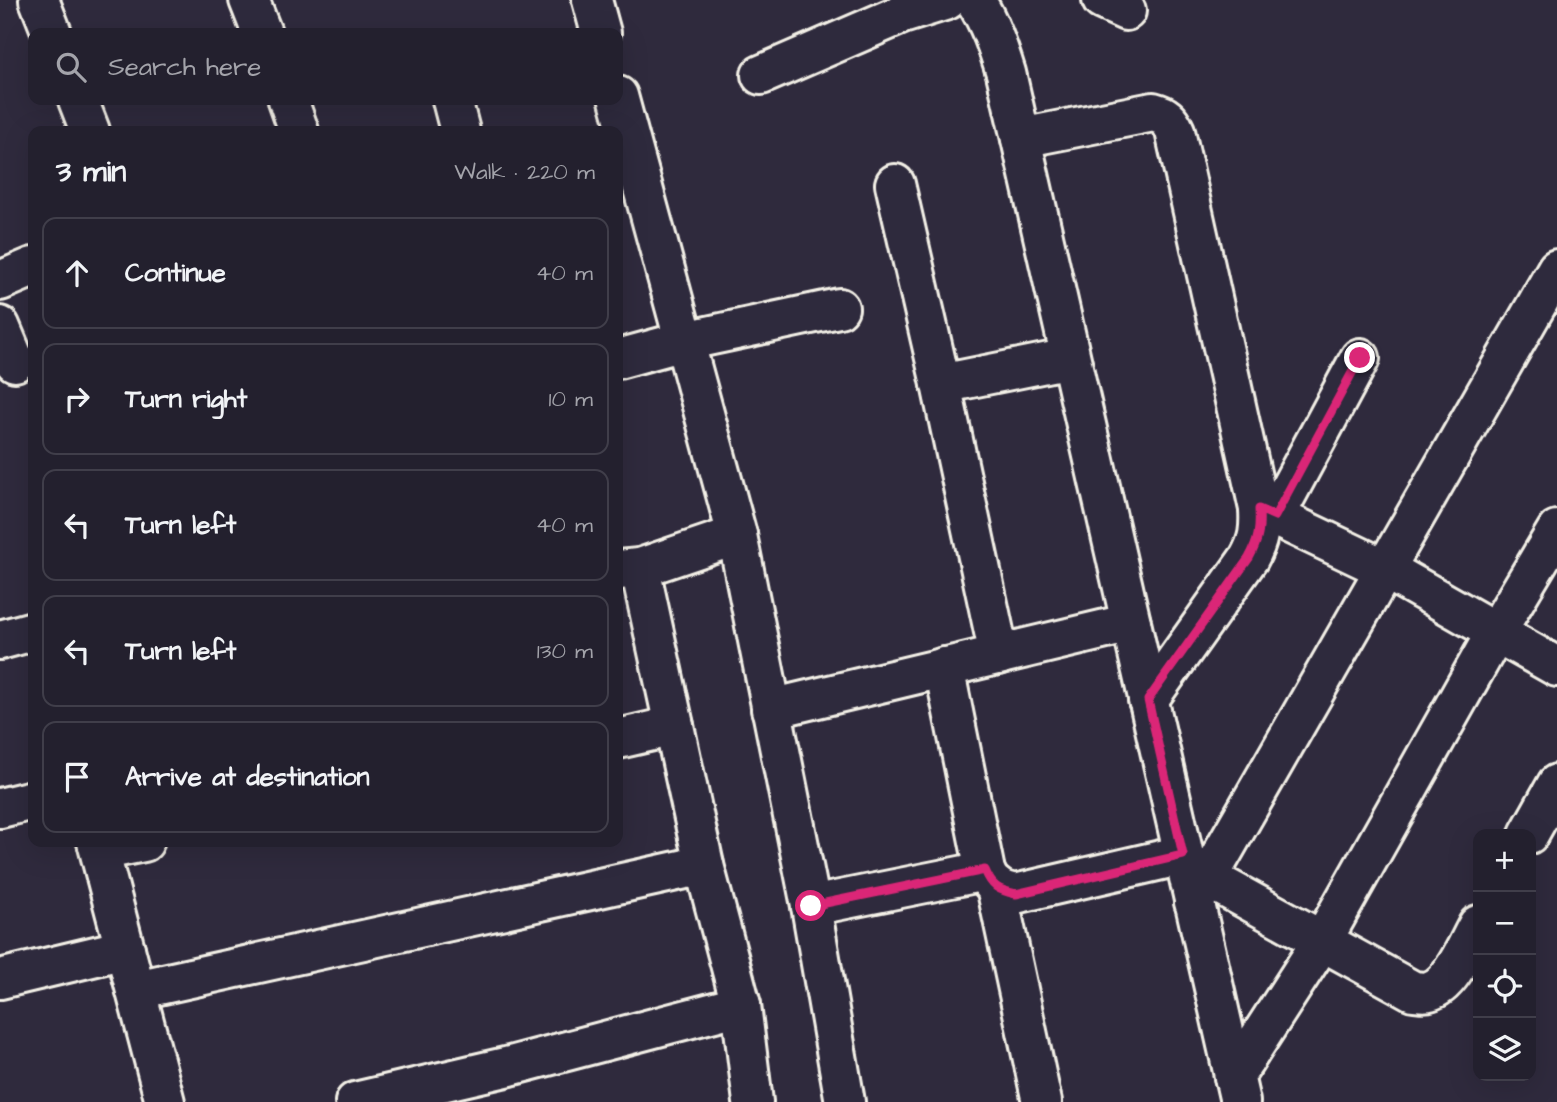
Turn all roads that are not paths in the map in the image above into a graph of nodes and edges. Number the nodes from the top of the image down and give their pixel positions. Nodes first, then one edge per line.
1 (39, 0) edge
2 (248, 0) edge
3 (592, 0) edge
4 (947, 0) edge
5 (988, 6) edge
6 (50, 28) edge
7 (260, 28) edge
8 (600, 28) edge
9 (761, 75) dead end
10 (80, 105) edge
11 (290, 105) edge
12 (453, 105) edge
13 (619, 105) edge
14 (88, 126) edge
15 (297, 126) edge
16 (459, 126) edge
17 (622, 126) edge
18 (623, 134) edge
19 (1021, 138) junction
20 (629, 179) edge
21 (895, 184) dead end
22 (28, 269) edge
23 (1557, 269) edge
24 (0, 281) edge
25 (839, 308) dead end
26 (0, 326) edge
27 (684, 341) junction
28 (623, 358) edge
29 (1070, 358) junction
30 (1360, 358) dead end
31 (16, 362) edge
32 (941, 384) junction
33 (1267, 513) junction
34 (1557, 530) edge
35 (737, 535) junction
36 (629, 569) edge
37 (1385, 569) junction
38 (1131, 623) junction
39 (28, 632) edge
40 (1496, 632) junction
41 (0, 640) edge
42 (999, 655) junction
43 (944, 667) junction
44 (1557, 667) edge
45 (1148, 700) junction
46 (771, 709) junction
47 (674, 726) junction
48 (623, 737) edge
49 (1557, 784) edge
50 (28, 801) edge
51 (0, 808) edge
52 (1532, 829) edge
53 (99, 847) edge
54 (704, 864) junction
55 (990, 878) junction
56 (1195, 878) junction
57 (811, 906) junction
58 (1473, 934) edge
59 (1322, 941) junction
60 (125, 948) junction
61 (0, 979) edge
62 (136, 990) junction
63 (741, 1005) junction
64 (1237, 1090) edge
65 (165, 1102) edge
66 (355, 1102) edge
67 (753, 1102) edge
68 (845, 1102) edge
69 (1042, 1102) edge

1 - 6 street
2 - 7 street
3 - 8 street
4 - 9 street
5 - 19 street
10 - 14 street
11 - 15 street
12 - 16 street
13 - 17 street
18 - 20 street
19 - 29 street
19 - 33 street
20 - 27 street
21 - 32 street
22 - 24 street
23 - 37 street
25 - 27 street
26 - 31 street
27 - 28 street
27 - 35 street
29 - 32 street
29 - 38 street
30 - 33 street
32 - 42 street
33 - 37 street
33 - 45 street
34 - 40 street
35 - 36 street
35 - 46 street
36 - 47 street
37 - 40 street
37 - 56 street
38 - 42 street
38 - 45 street
39 - 41 street
40 - 44 street
40 - 59 street
42 - 43 street
43 - 46 street
43 - 55 street
45 - 56 street
46 - 57 street
47 - 48 street
47 - 54 street
49 - 52 street
50 - 51 street
53 - 60 street
54 - 62 street
54 - 63 street
55 - 56 street
55 - 57 street
55 - 69 street
56 - 59 street
56 - 64 street
57 - 68 street
58 - 59 street
59 - 64 street
60 - 61 street
60 - 62 street
62 - 65 street
63 - 66 street
63 - 67 street

